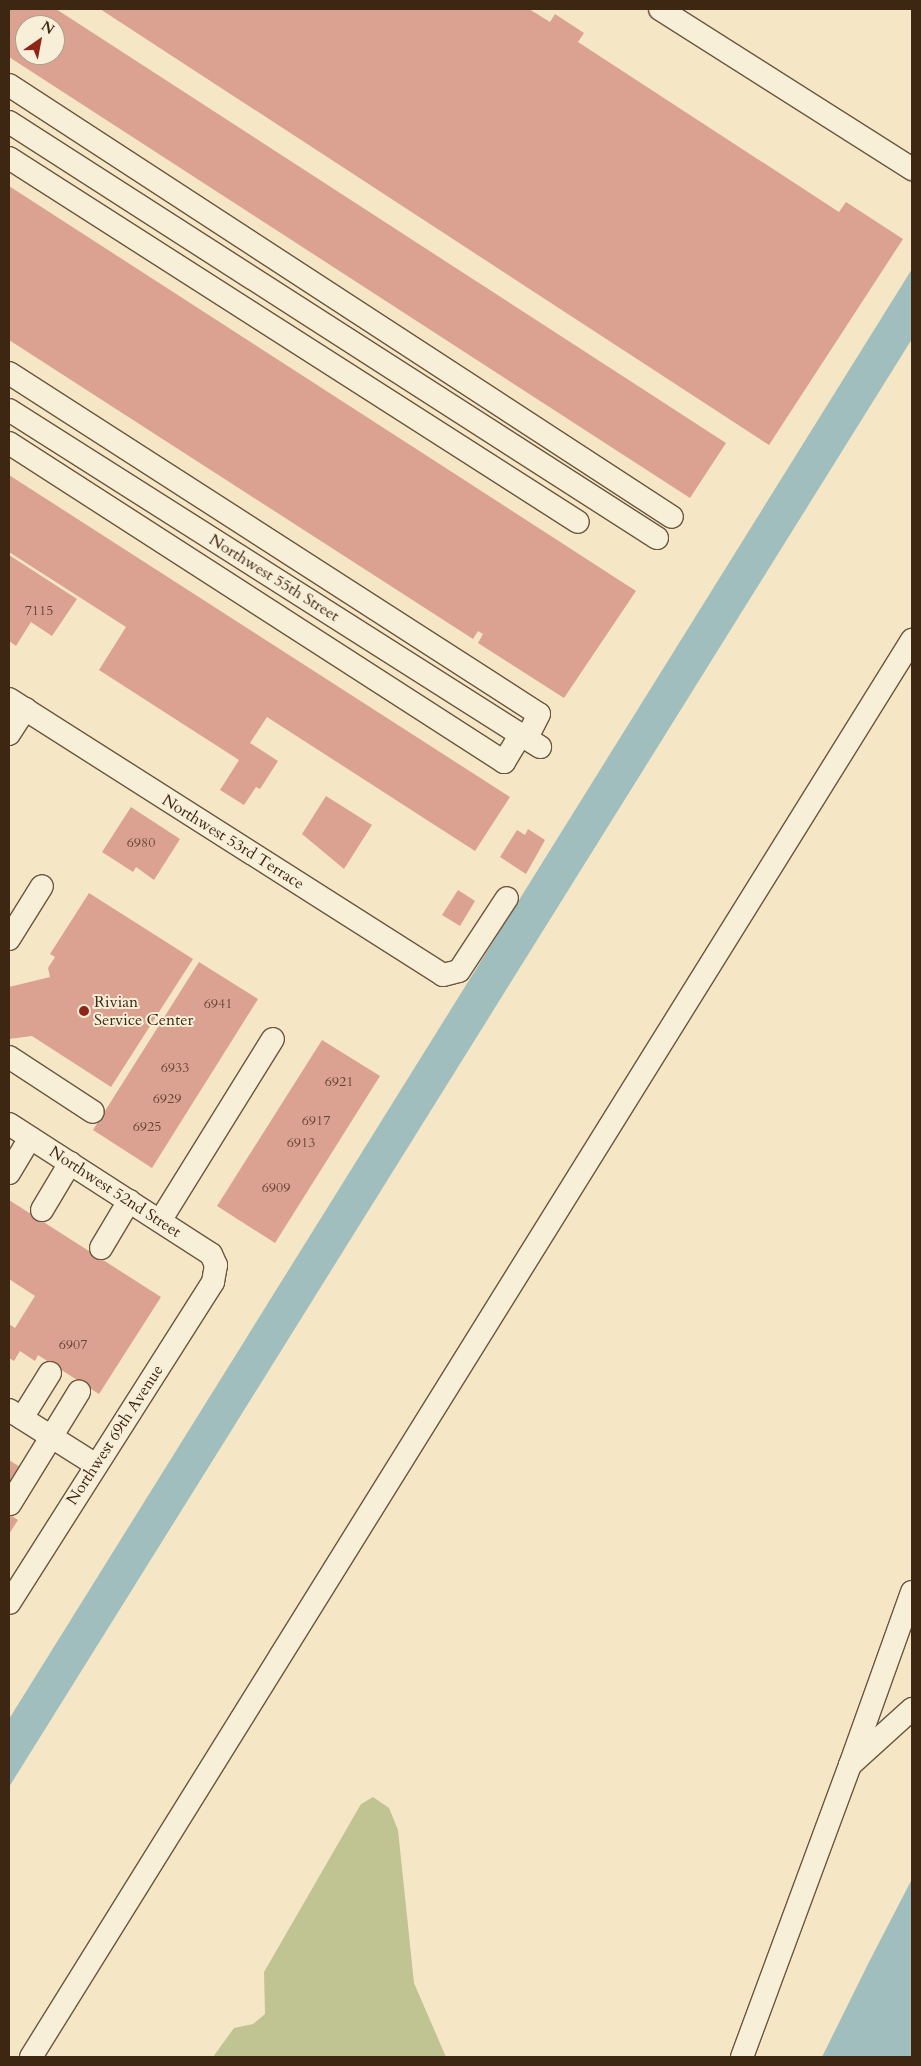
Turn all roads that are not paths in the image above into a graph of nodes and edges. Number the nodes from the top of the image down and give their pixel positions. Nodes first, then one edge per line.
1 (660, 9) edge
2 (9, 85) edge
3 (9, 122) edge
4 (9, 158) edge
5 (912, 169) edge
6 (9, 373) edge
7 (9, 410) edge
8 (9, 443) edge
9 (672, 517) dead end
10 (578, 522) dead end
11 (657, 538) dead end
12 (912, 640) edge
13 (17, 704) edge
14 (9, 734) edge
15 (529, 740) junction
16 (42, 886) dead end
17 (507, 898) dead end
18 (9, 939) edge
19 (273, 1039) dead end
20 (9, 1057) edge
21 (93, 1112) dead end
22 (9, 1124) edge
23 (30, 1138) junction
24 (70, 1164) junction
25 (9, 1173) edge
26 (130, 1201) junction
27 (42, 1210) dead end
28 (160, 1221) junction
29 (101, 1248) dead end
30 (216, 1265) joint
31 (50, 1373) dead end
32 (79, 1392) dead end
33 (16, 1414) edge
34 (51, 1437) junction
35 (96, 1465) junction
36 (10, 1504) dead end
37 (912, 1592) edge
38 (9, 1602) edge
39 (912, 1709) edge
40 (850, 1765) junction
41 (31, 2057) edge
42 (742, 2057) edge

1 - 5 street
2 - 9 street
3 - 11 street
4 - 10 street
6 - 15 street
7 - 15 street, Northwest 55th Street
8 - 15 street
12 - 41 street
13 - 14 street
13 - 17 street, Northwest 53rd Terrace
16 - 18 street
19 - 28 street
20 - 21 street
22 - 23 street, Northwest 52nd Street
23 - 24 street, Northwest 52nd Street
23 - 25 street
24 - 26 street, Northwest 52nd Street
24 - 27 street
26 - 28 street, Northwest 52nd Street
26 - 29 street
28 - 30 street, Northwest 52nd Street
30 - 35 street, Northwest 69th Avenue
31 - 33 street
32 - 34 street
33 - 34 street
34 - 35 street
34 - 36 street
35 - 38 street, Northwest 69th Avenue
37 - 40 street
39 - 40 street
40 - 42 street

